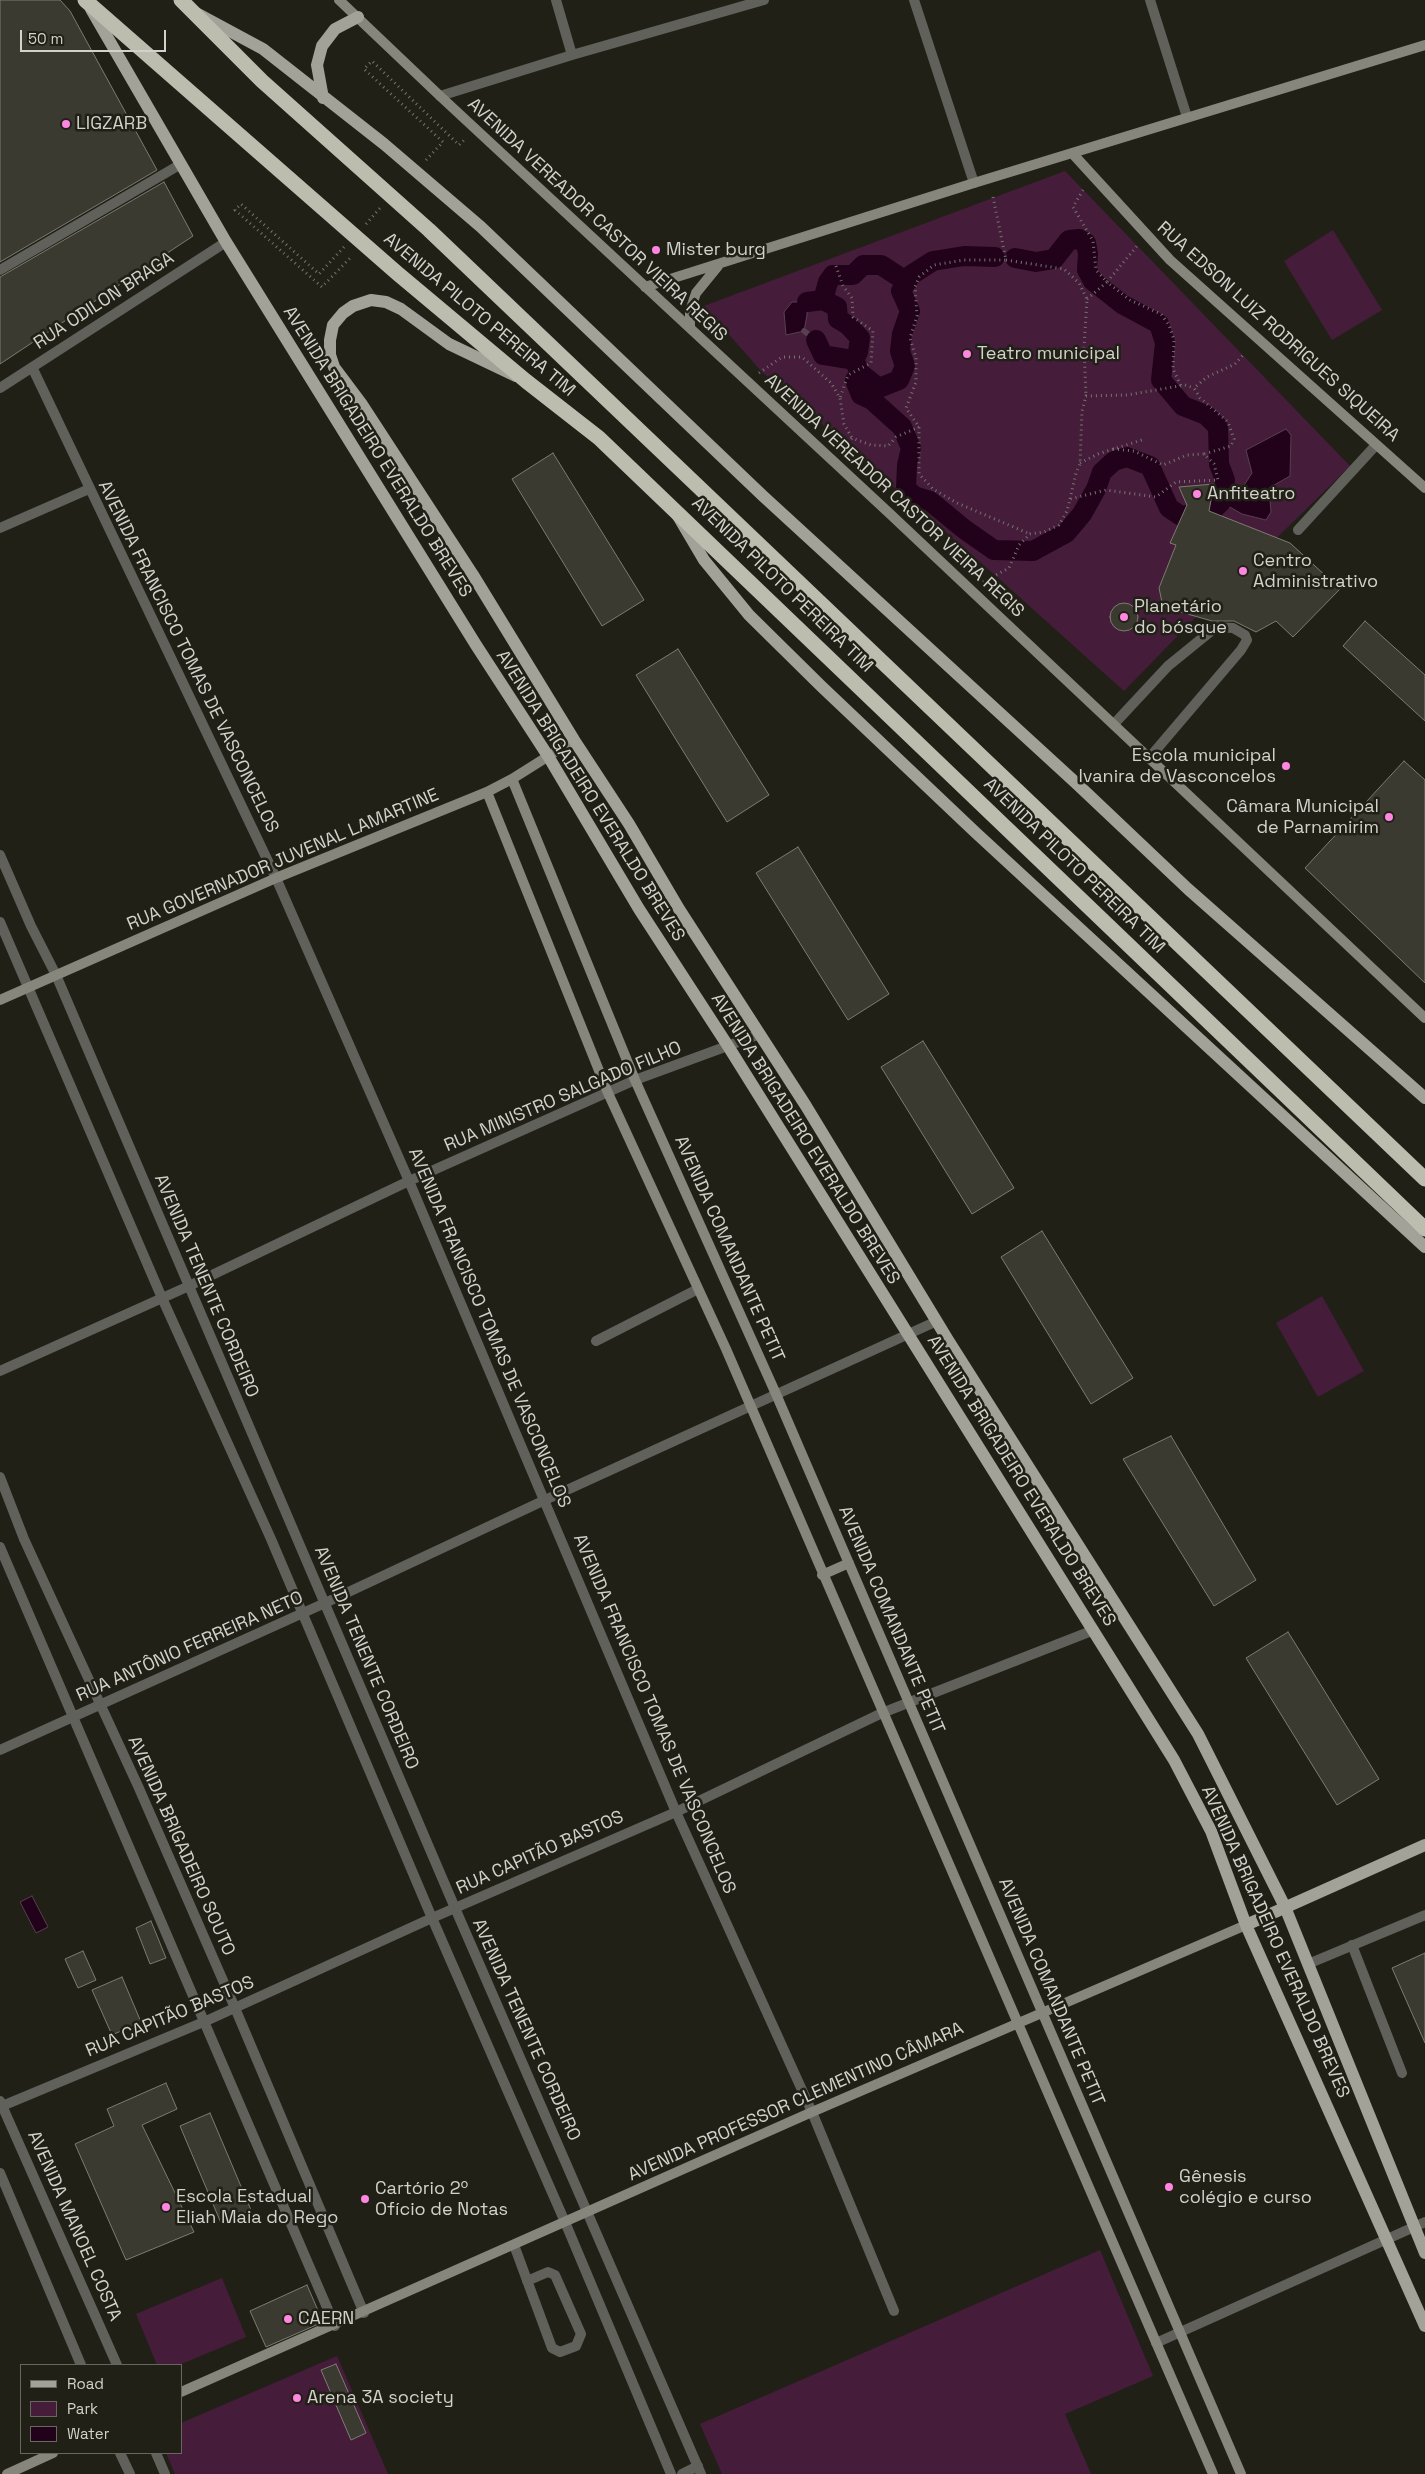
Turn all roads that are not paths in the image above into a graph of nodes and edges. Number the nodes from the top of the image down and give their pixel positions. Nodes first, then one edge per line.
1 (339, 0) edge
2 (556, 0) edge
3 (764, 0) edge
4 (914, 0) edge
5 (1150, 0) edge
6 (87, 2) edge
7 (186, 5) edge
8 (358, 17) junction
9 (1425, 45) edge
10 (572, 55) junction
11 (440, 96) junction
12 (323, 98) junction
13 (1187, 117) junction
14 (1072, 153) junction
15 (181, 164) junction
16 (974, 183) junction
17 (226, 242) junction
18 (721, 263) junction
19 (0, 270) edge
20 (645, 287) junction
21 (690, 328) junction
22 (32, 367) junction
23 (526, 381) junction
24 (0, 388) edge
25 (1376, 445) junction
26 (1425, 488) edge
27 (89, 489) junction
28 (673, 507) junction
29 (0, 528) edge
30 (1298, 530) dead end
31 (1114, 724) junction
32 (574, 740) junction
33 (548, 756) junction
34 (1150, 757) junction
35 (512, 780) junction
36 (487, 792) junction
37 (0, 855) edge
38 (276, 878) junction
39 (0, 922) edge
40 (56, 975) junction
41 (29, 987) junction
42 (0, 1000) edge
43 (1425, 1018) edge
44 (760, 1034) junction
45 (728, 1046) junction
46 (635, 1080) junction
47 (608, 1093) junction
48 (1425, 1098) edge
49 (1425, 1179) edge
50 (409, 1181) junction
51 (1425, 1229) edge
52 (1425, 1247) edge
53 (189, 1286) junction
54 (698, 1289) junction
55 (162, 1298) junction
56 (937, 1321) junction
57 (907, 1334) junction
58 (596, 1341) dead end
59 (0, 1371) edge
60 (776, 1394) junction
61 (750, 1407) junction
62 (0, 1477) edge
63 (545, 1500) junction
64 (0, 1547) edge
65 (849, 1563) junction
66 (822, 1575) junction
67 (325, 1603) junction
68 (302, 1614) junction
69 (1094, 1630) junction
70 (908, 1702) junction
71 (100, 1705) junction
72 (882, 1712) junction
73 (73, 1718) junction
74 (0, 1750) edge
75 (676, 1812) junction
76 (1425, 1845) edge
77 (1285, 1907) junction
78 (455, 1908) junction
79 (1425, 1915) edge
80 (432, 1918) junction
81 (1246, 1924) junction
82 (1352, 1946) junction
83 (1308, 1964) junction
84 (235, 2008) junction
85 (1043, 2014) junction
86 (206, 2021) junction
87 (1020, 2024) junction
88 (1402, 2073) dead end
89 (1, 2104) edge
90 (812, 2112) junction
91 (0, 2173) edge
92 (589, 2213) junction
93 (565, 2222) junction
94 (1419, 2224) edge
95 (1387, 2238) junction
96 (514, 2245) junction
97 (1425, 2253) edge
98 (527, 2281) junction
99 (894, 2311) dead end
100 (364, 2313) junction
101 (335, 2326) junction
102 (1425, 2326) edge
103 (1180, 2334) junction
104 (1156, 2343) junction
105 (81, 2364) edge
106 (117, 2364) edge
107 (182, 2392) edge
108 (51, 2454) edge
109 (120, 2454) edge
110 (156, 2454) edge
111 (699, 2470) edge
112 (7, 2474) edge
113 (130, 2474) edge
114 (165, 2474) edge
115 (671, 2474) edge
116 (682, 2474) edge
117 (1213, 2474) edge
118 (1241, 2474) edge

1 - 8 street, AVENIDA VEREADOR CASTOR VIEIRA REGIS
2 - 10 street
3 - 10 street
4 - 16 street
5 - 13 street
6 - 15 main road, AVENIDA BRIGADEIRO EVERALDO BREVES
6 - 23 highway, AVENIDA PILOTO PEREIRA TIM
7 - 12 main road
7 - 49 highway, AVENIDA PILOTO PEREIRA TIM
8 - 11 street, AVENIDA VEREADOR CASTOR VIEIRA REGIS
8 - 12 main road
9 - 13 street
10 - 11 street
11 - 20 street, AVENIDA VEREADOR CASTOR VIEIRA REGIS
12 - 48 main road
13 - 14 street
14 - 16 street
14 - 25 street, RUA EDSON LUIZ RODRIGUES SIQUEIRA
15 - 17 main road, AVENIDA BRIGADEIRO EVERALDO BREVES
15 - 19 street
16 - 18 street
17 - 22 street, RUA ODILON BRAGA
17 - 33 main road, AVENIDA BRIGADEIRO EVERALDO BREVES
18 - 20 street
18 - 21 street
20 - 21 street, AVENIDA VEREADOR CASTOR VIEIRA REGIS
21 - 31 street, AVENIDA VEREADOR CASTOR VIEIRA REGIS
22 - 24 street, RUA ODILON BRAGA
22 - 27 street, AVENIDA FRANCISCO TOMAS DE VASCONCELOS
23 - 28 highway, AVENIDA PILOTO PEREIRA TIM
23 - 32 main road, AVENIDA BRIGADEIRO EVERALDO BREVES
25 - 26 street, RUA EDSON LUIZ RODRIGUES SIQUEIRA
25 - 30 street
27 - 29 street
27 - 38 street, AVENIDA FRANCISCO TOMAS DE VASCONCELOS
28 - 51 highway, AVENIDA PILOTO PEREIRA TIM
28 - 52 main road
31 - 34 street, AVENIDA VEREADOR CASTOR VIEIRA REGIS
31 - 34 street
32 - 33 street, RUA GOVERNADOR JUVENAL LAMARTINE
32 - 44 main road, AVENIDA BRIGADEIRO EVERALDO BREVES
33 - 35 street, RUA GOVERNADOR JUVENAL LAMARTINE
33 - 45 main road, AVENIDA BRIGADEIRO EVERALDO BREVES
34 - 43 street, AVENIDA VEREADOR CASTOR VIEIRA REGIS
35 - 36 street, RUA GOVERNADOR JUVENAL LAMARTINE
35 - 46 street, AVENIDA COMANDANTE PETIT
36 - 38 street, RUA GOVERNADOR JUVENAL LAMARTINE
36 - 47 street
37 - 40 street, AVENIDA TENENTE CORDEIRO
38 - 40 street, RUA GOVERNADOR JUVENAL LAMARTINE
38 - 50 street, AVENIDA FRANCISCO TOMAS DE VASCONCELOS
39 - 41 street
40 - 41 street, RUA GOVERNADOR JUVENAL LAMARTINE
40 - 53 street, AVENIDA TENENTE CORDEIRO
41 - 42 street, RUA GOVERNADOR JUVENAL LAMARTINE
41 - 55 street
44 - 45 street, RUA MINISTRO SALGADO FILHO
44 - 56 main road, AVENIDA BRIGADEIRO EVERALDO BREVES
45 - 46 street, RUA MINISTRO SALGADO FILHO
45 - 57 main road, AVENIDA BRIGADEIRO EVERALDO BREVES
46 - 47 street, RUA MINISTRO SALGADO FILHO
46 - 60 street, AVENIDA COMANDANTE PETIT
47 - 50 street, RUA MINISTRO SALGADO FILHO
47 - 54 street
50 - 53 street, RUA MINISTRO SALGADO FILHO
50 - 63 street, AVENIDA FRANCISCO TOMAS DE VASCONCELOS
53 - 55 street, RUA MINISTRO SALGADO FILHO
53 - 67 street, AVENIDA TENENTE CORDEIRO
54 - 58 street
54 - 61 street
55 - 59 street, RUA MINISTRO SALGADO FILHO
55 - 68 street
56 - 57 street, RUA ANTÔNIO FERREIRA NETO
56 - 77 main road, AVENIDA BRIGADEIRO EVERALDO BREVES
57 - 60 street, RUA ANTÔNIO FERREIRA NETO
57 - 69 main road, AVENIDA BRIGADEIRO EVERALDO BREVES
60 - 61 street, RUA ANTÔNIO FERREIRA NETO
60 - 65 street, AVENIDA COMANDANTE PETIT
61 - 63 street, RUA ANTÔNIO FERREIRA NETO
61 - 66 street
62 - 71 street, AVENIDA BRIGADEIRO SOUTO
63 - 67 street, RUA ANTÔNIO FERREIRA NETO
63 - 75 street, AVENIDA FRANCISCO TOMAS DE VASCONCELOS
64 - 73 street
65 - 66 street
65 - 70 street, AVENIDA COMANDANTE PETIT
66 - 72 street
67 - 68 street, RUA ANTÔNIO FERREIRA NETO
67 - 78 street, AVENIDA TENENTE CORDEIRO
68 - 71 street, RUA ANTÔNIO FERREIRA NETO
68 - 80 street
69 - 70 street, RUA CAPITÃO BASTOS
69 - 81 main road, AVENIDA BRIGADEIRO EVERALDO BREVES
70 - 72 street, RUA CAPITÃO BASTOS
70 - 85 street, AVENIDA COMANDANTE PETIT
71 - 73 street, RUA ANTÔNIO FERREIRA NETO
71 - 84 street, AVENIDA BRIGADEIRO SOUTO
72 - 75 street, RUA CAPITÃO BASTOS
72 - 87 street
73 - 74 street, RUA ANTÔNIO FERREIRA NETO
73 - 86 street
75 - 78 street, RUA CAPITÃO BASTOS
75 - 90 street, AVENIDA FRANCISCO TOMAS DE VASCONCELOS
76 - 77 main road, AVENIDA PROFESSOR CLEMENTINO CÂMARA
77 - 81 main road, AVENIDA PROFESSOR CLEMENTINO CÂMARA
77 - 83 main road, AVENIDA BRIGADEIRO EVERALDO BREVES
78 - 80 street, RUA CAPITÃO BASTOS
78 - 92 street, AVENIDA TENENTE CORDEIRO
79 - 82 street
80 - 84 street, RUA CAPITÃO BASTOS
80 - 93 street
81 - 85 street, AVENIDA PROFESSOR CLEMENTINO CÂMARA
81 - 95 main road, AVENIDA BRIGADEIRO EVERALDO BREVES
82 - 83 street
82 - 88 street
83 - 94 main road, AVENIDA BRIGADEIRO EVERALDO BREVES
84 - 86 street, RUA CAPITÃO BASTOS
84 - 100 street, AVENIDA BRIGADEIRO SOUTO
85 - 87 street, AVENIDA PROFESSOR CLEMENTINO CÂMARA
85 - 103 street, AVENIDA COMANDANTE PETIT
86 - 89 street, RUA CAPITÃO BASTOS
86 - 101 street
87 - 90 street, AVENIDA PROFESSOR CLEMENTINO CÂMARA
87 - 104 street
89 - 106 street, AVENIDA MANOEL COSTA
90 - 92 street, AVENIDA PROFESSOR CLEMENTINO CÂMARA
90 - 99 street, AVENIDA FRANCISCO TOMAS DE VASCONCELOS
91 - 105 street
92 - 93 street, AVENIDA PROFESSOR CLEMENTINO CÂMARA
92 - 111 street, AVENIDA TENENTE CORDEIRO
93 - 96 street, AVENIDA PROFESSOR CLEMENTINO CÂMARA
93 - 115 street
94 - 95 street
94 - 97 main road, AVENIDA BRIGADEIRO EVERALDO BREVES
95 - 102 main road, AVENIDA BRIGADEIRO EVERALDO BREVES
95 - 103 street
96 - 98 street
96 - 100 street, AVENIDA PROFESSOR CLEMENTINO CÂMARA
98 - 98 street
100 - 101 street, AVENIDA PROFESSOR CLEMENTINO CÂMARA
101 - 107 street, AVENIDA PROFESSOR CLEMENTINO CÂMARA
103 - 104 street
103 - 118 street, AVENIDA COMANDANTE PETIT
104 - 117 street
108 - 112 street
109 - 113 street
110 - 114 street
111 - 116 street

